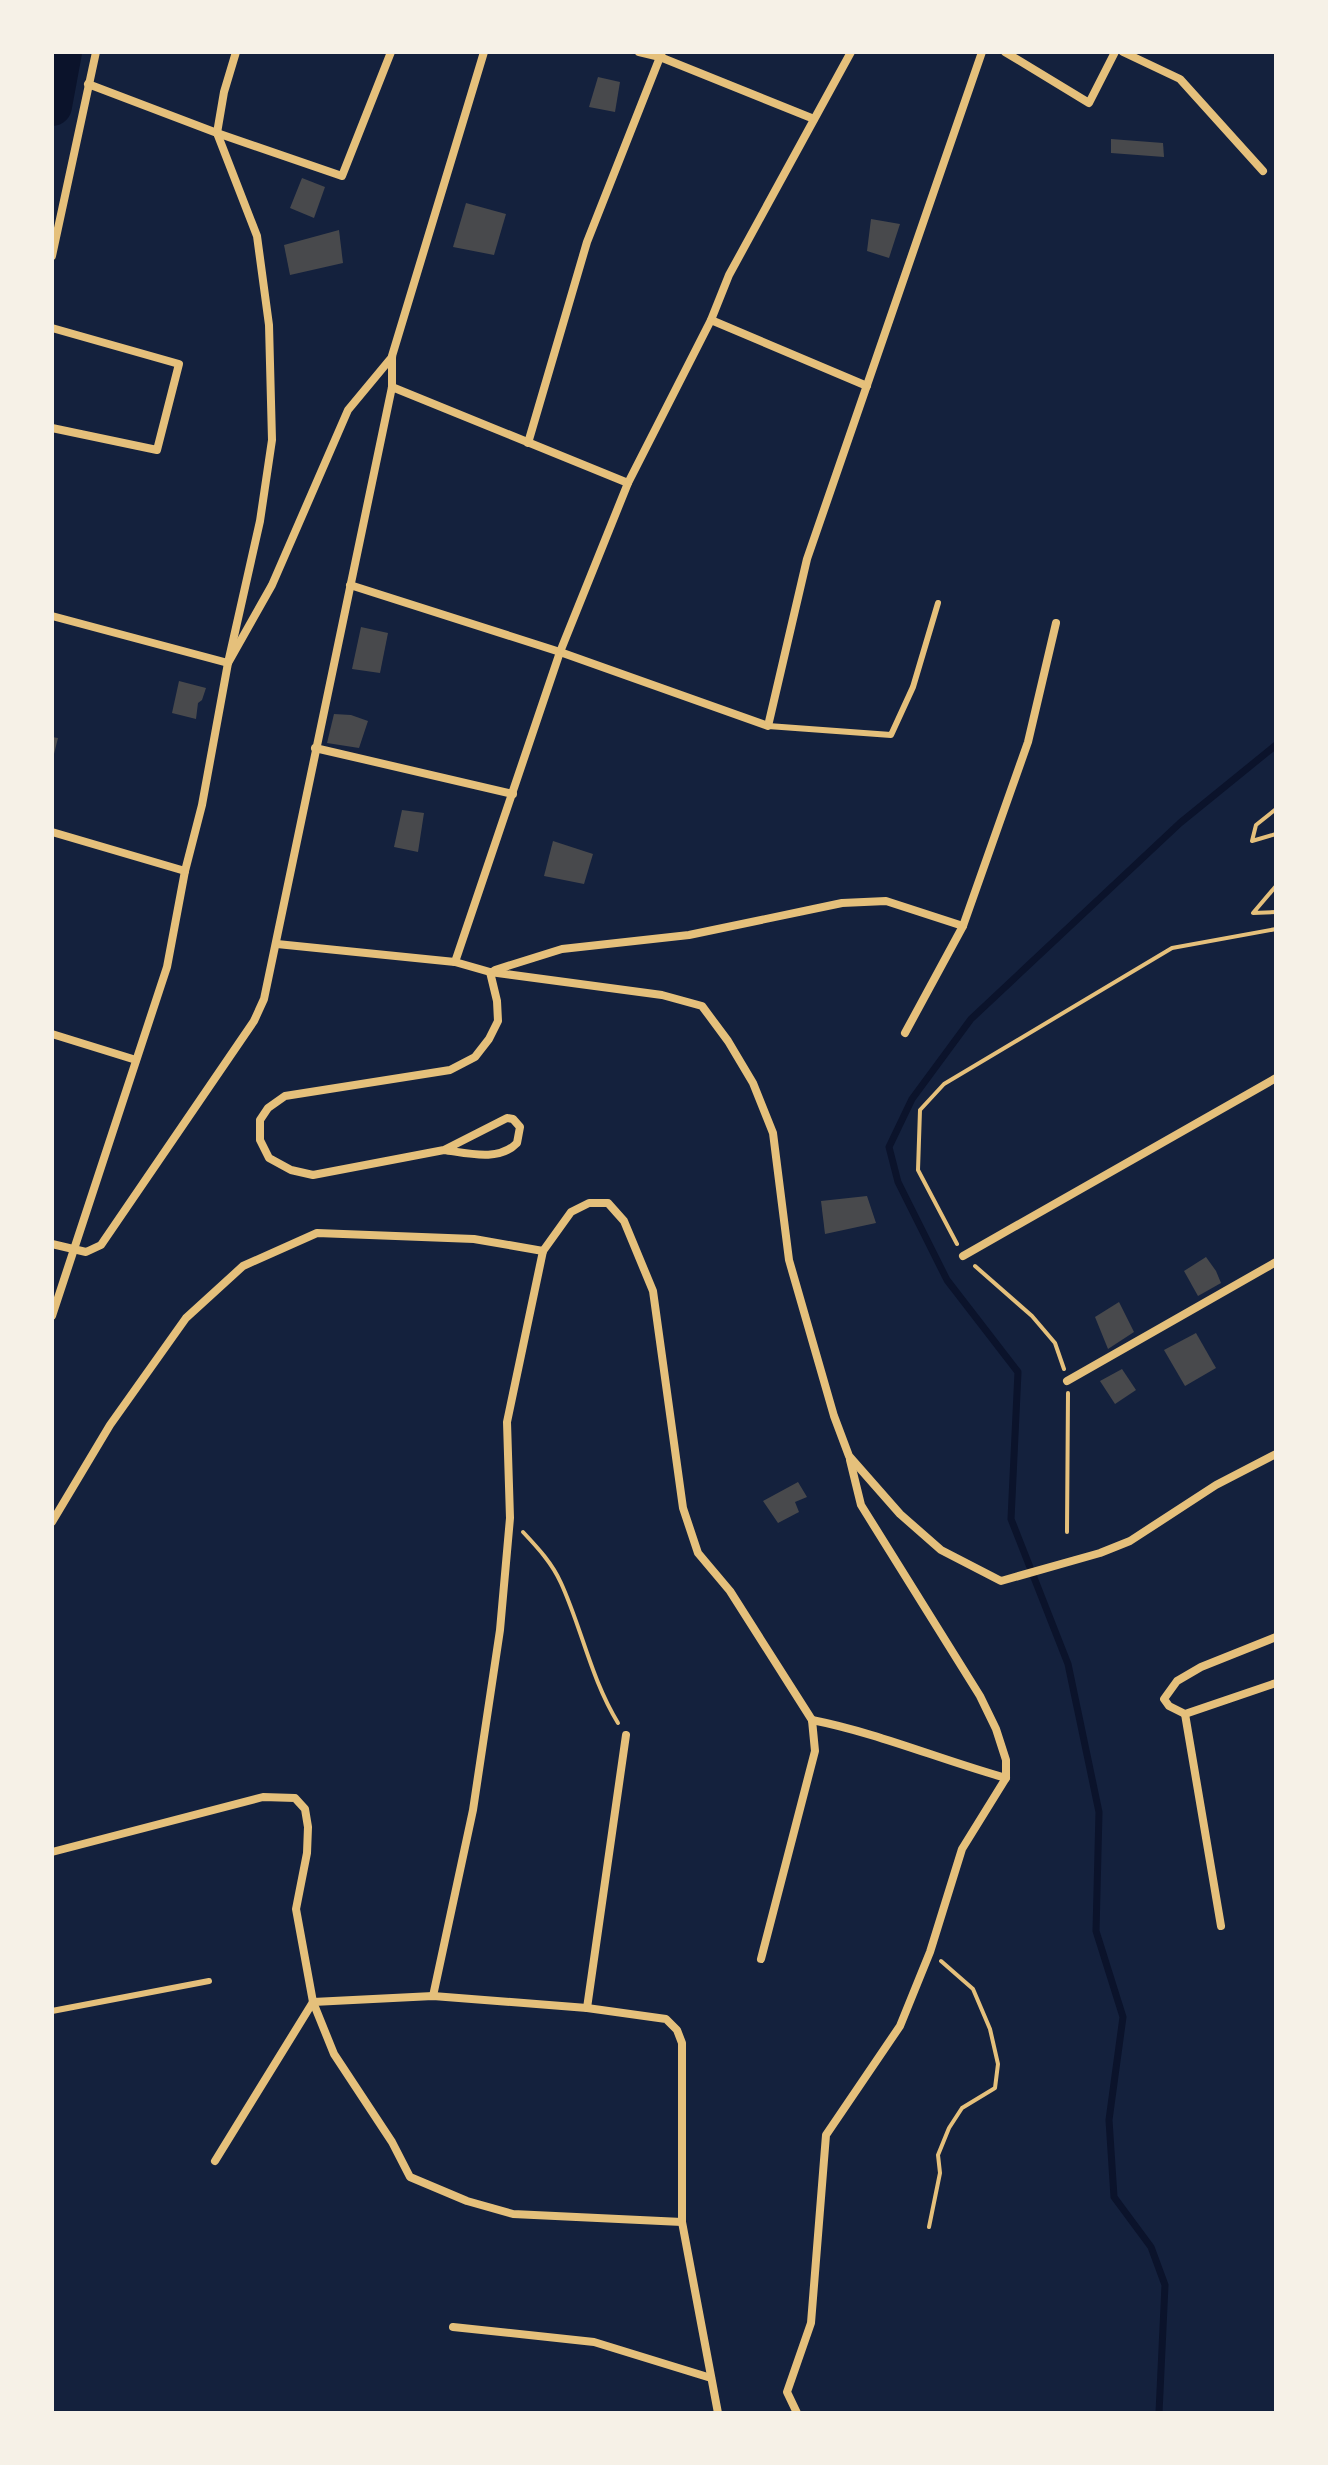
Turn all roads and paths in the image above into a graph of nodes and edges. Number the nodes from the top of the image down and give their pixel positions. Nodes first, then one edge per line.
1 (96, 52) edge
2 (236, 52) edge
3 (391, 52) edge
4 (484, 52) edge
5 (639, 52) edge
6 (851, 52) edge
7 (982, 52) edge
8 (1005, 52) edge
9 (1115, 52) edge
10 (1123, 52) edge
11 (661, 54) edge
12 (88, 84) junction
13 (814, 119) junction
14 (217, 133) junction
15 (1263, 171) dead end
16 (52, 256) edge
17 (711, 320) junction
18 (52, 328) edge
19 (392, 356) junction
20 (867, 386) junction
21 (392, 387) junction
22 (52, 428) edge
23 (528, 443) junction
24 (628, 483) junction
25 (350, 585) junction
26 (938, 603) dead end
27 (52, 616) edge
28 (1056, 623) dead end
29 (560, 652) junction
30 (228, 663) junction
31 (768, 726) junction
32 (315, 748) junction
33 (513, 794) junction
34 (1276, 809) edge
35 (52, 832) edge
36 (1276, 834) edge
37 (185, 871) junction
38 (1276, 886) edge
39 (1276, 912) edge
40 (963, 926) junction
41 (1276, 929) edge
42 (277, 944) junction
43 (455, 962) junction
44 (490, 972) junction
45 (905, 1033) dead end
46 (52, 1034) edge
47 (136, 1060) junction
48 (1276, 1078) edge
49 (444, 1150) junction
50 (52, 1244) edge
51 (72, 1250) junction
52 (543, 1251) junction
53 (963, 1256) junction
54 (1276, 1262) edge
55 (52, 1316) edge
56 (1067, 1381) junction
57 (1276, 1454) edge
58 (849, 1456) junction
59 (510, 1518) junction
60 (52, 1522) edge
61 (1067, 1532) dead end
62 (1276, 1637) edge
63 (1276, 1683) edge
64 (1185, 1714) junction
65 (812, 1720) junction
66 (626, 1735) joint
67 (1006, 1778) junction
68 (52, 1852) edge
69 (1221, 1926) dead end
70 (930, 1952) junction
71 (761, 1959) dead end
72 (209, 1981) dead end
73 (433, 1996) junction
74 (313, 2002) junction
75 (587, 2008) junction
76 (52, 2011) edge
77 (215, 2161) dead end
78 (682, 2222) junction
79 (929, 2227) dead end
80 (453, 2327) dead end
81 (711, 2378) junction
82 (718, 2413) edge
83 (797, 2413) edge

1 - 12 street
2 - 14 street
3 - 14 street
4 - 19 street
5 - 11 street
6 - 13 street
7 - 20 street
8 - 9 street
10 - 15 street
11 - 13 street
11 - 23 street
12 - 14 street
12 - 16 street
13 - 17 street
14 - 30 street
17 - 20 street
17 - 24 street
18 - 22 street
19 - 21 street
19 - 30 street
20 - 31 street
21 - 23 street
21 - 25 street
23 - 24 street
24 - 29 street
25 - 29 street
25 - 32 street
26 - 31 lane
27 - 30 street
28 - 40 street
29 - 31 street
29 - 33 street
30 - 37 street
32 - 33 street
32 - 42 street
33 - 43 street
34 - 36 path
35 - 37 street
37 - 47 street
38 - 39 path
40 - 44 street
40 - 45 street
41 - 53 path
42 - 43 street
42 - 51 street
43 - 44 street
44 - 49 street
44 - 58 street
46 - 47 street
47 - 51 street
48 - 53 street
49 - 49 street
50 - 51 street
51 - 55 street
52 - 59 street
52 - 60 street
52 - 65 street
53 - 56 path
54 - 56 street
56 - 61 path
57 - 58 street
58 - 67 street
59 - 66 path
59 - 73 street
62 - 64 street
63 - 64 street
64 - 69 street
65 - 67 street
65 - 71 street
66 - 75 street
67 - 70 street
68 - 74 street
70 - 79 path
70 - 83 street
72 - 76 lane
73 - 74 street
73 - 75 street
74 - 77 street
74 - 78 street
75 - 78 street
78 - 81 street
80 - 81 street
81 - 82 street

